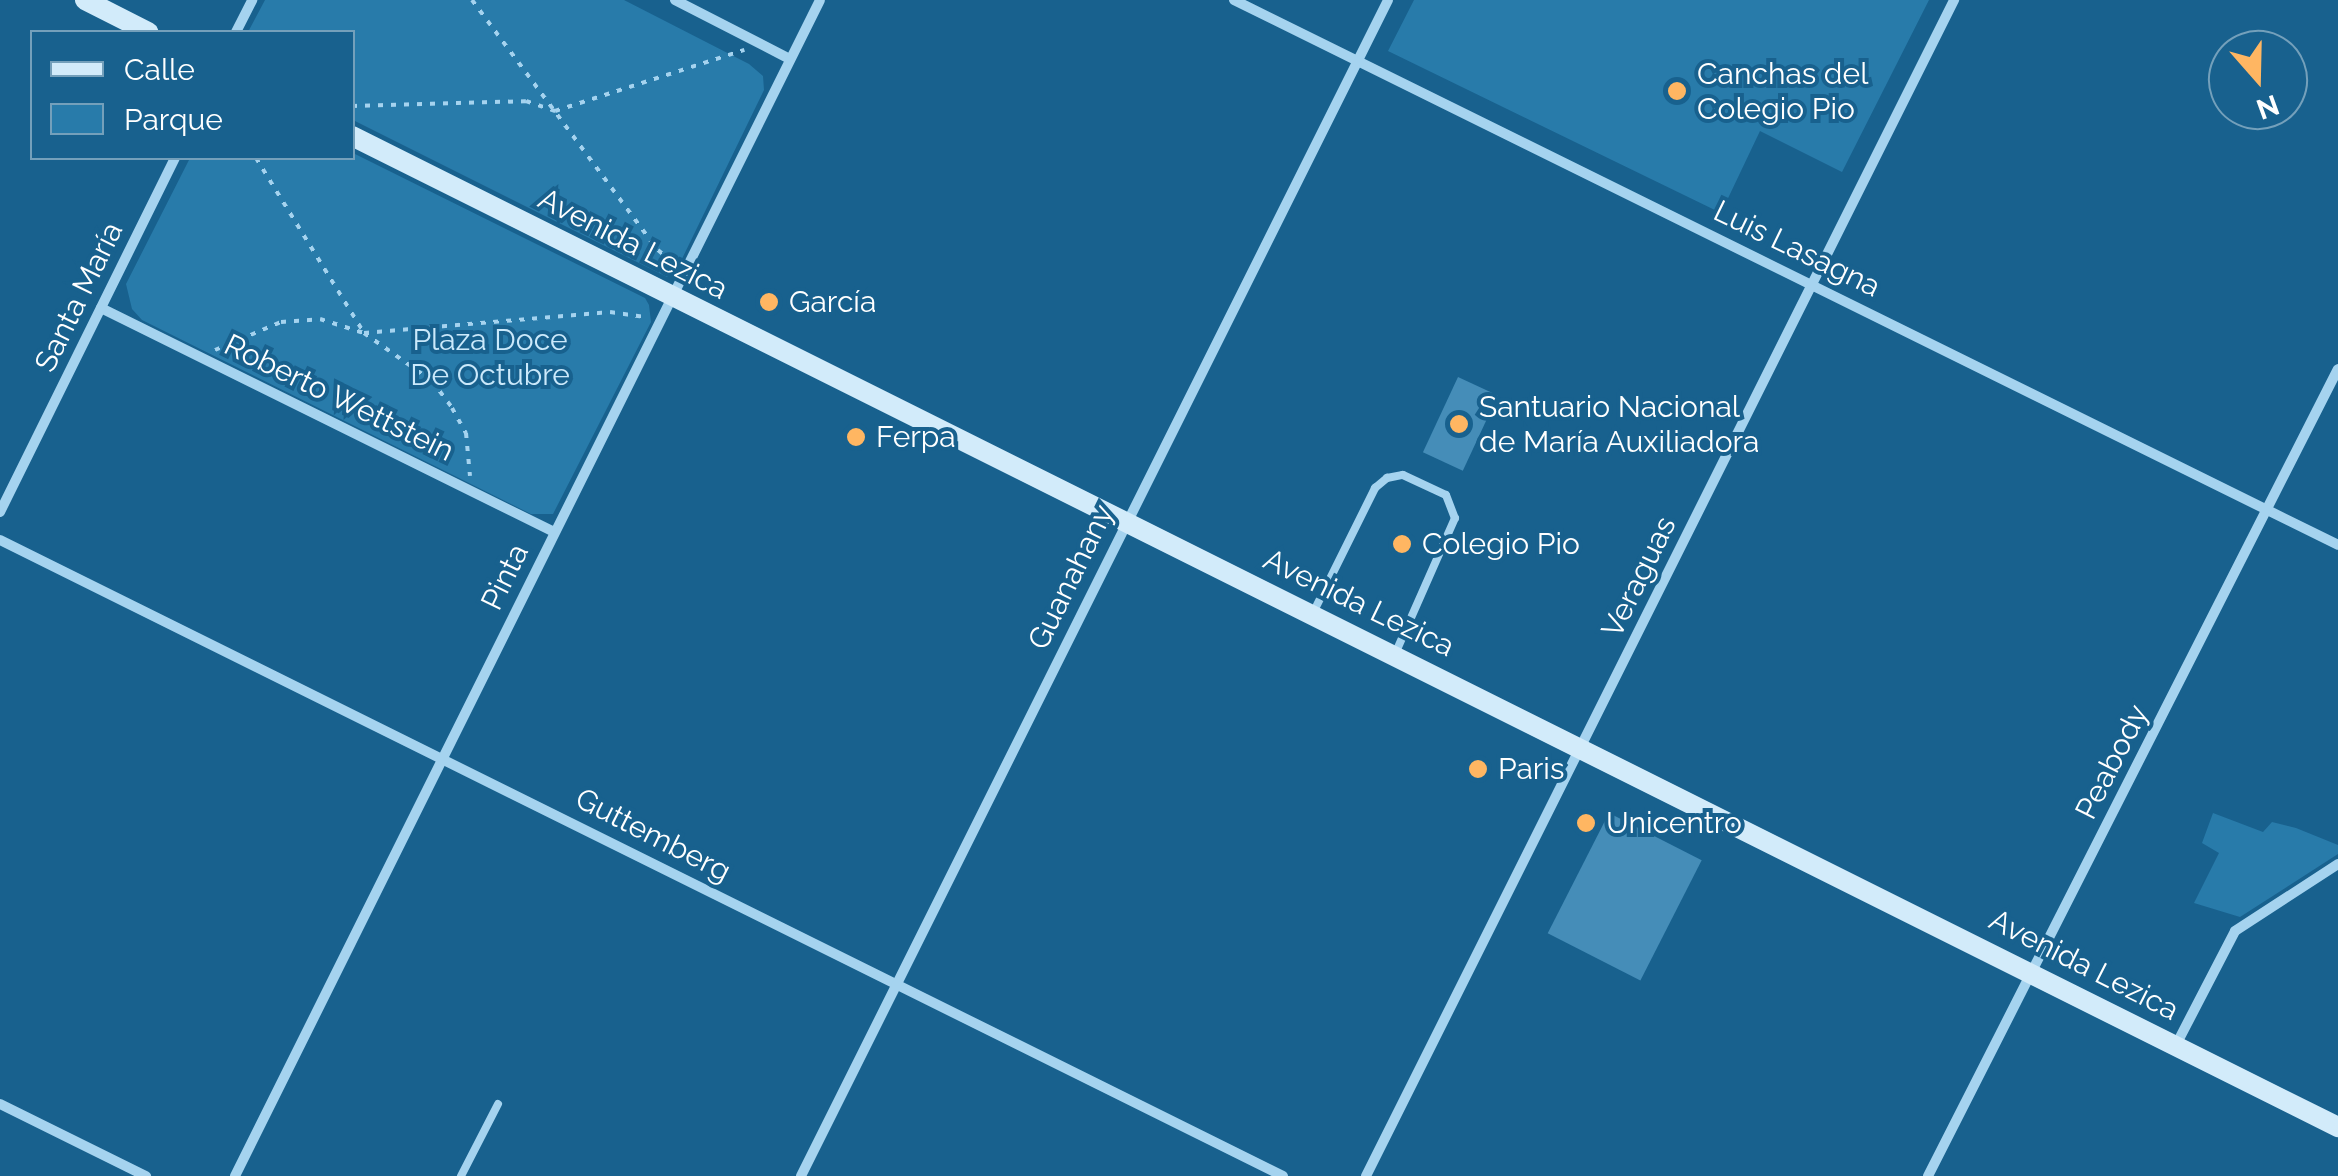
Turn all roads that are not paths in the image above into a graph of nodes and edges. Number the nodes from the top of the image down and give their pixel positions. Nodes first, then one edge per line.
1 (84, 0) edge
2 (252, 0) edge
3 (675, 0) edge
4 (820, 0) edge
5 (1234, 0) edge
6 (1388, 0) edge
7 (1954, 0) edge
8 (144, 30) edge
9 (237, 30) edge
10 (790, 58) junction
11 (1358, 62) junction
12 (355, 138) edge
13 (174, 160) edge
14 (1812, 283) junction
15 (672, 298) junction
16 (101, 308) junction
17 (2338, 369) edge
18 (2268, 509) junction
19 (0, 512) edge
20 (1126, 521) junction
21 (554, 532) junction
22 (0, 540) edge
23 (2338, 544) edge
24 (1314, 614) junction
25 (1395, 654) junction
26 (1582, 747) junction
27 (444, 758) junction
28 (2338, 864) edge
29 (2034, 973) junction
30 (899, 986) junction
31 (2176, 1044) junction
32 (0, 1104) edge
33 (498, 1104) dead end
34 (2338, 1126) edge
35 (146, 1176) edge
36 (236, 1176) edge
37 (460, 1176) edge
38 (801, 1176) edge
39 (1283, 1176) edge
40 (1366, 1176) edge
41 (1928, 1176) edge

1 - 8 street
2 - 9 street
3 - 10 street
4 - 10 street, Pinta
5 - 11 street, Luis Lasagna
6 - 11 street, Guanahany
7 - 14 street, Veraguas
10 - 15 street, Pinta
11 - 14 street, Luis Lasagna
11 - 20 street, Guanahany
12 - 15 street, Avenida Lezica
13 - 16 street, Santa María
14 - 18 street, Luis Lasagna
14 - 26 street, Veraguas
15 - 20 street, Avenida Lezica
15 - 21 street, Pinta
16 - 19 street, Santa María
16 - 21 street, Roberto Wettstein
17 - 18 street, Peabody
18 - 23 street, Luis Lasagna
18 - 29 street, Peabody
20 - 24 street, Avenida Lezica
20 - 30 street, Guanahany
21 - 27 street, Pinta
22 - 27 street, Guttemberg
24 - 25 street, Avenida Lezica
24 - 25 lane
25 - 26 street, Avenida Lezica
26 - 29 street, Avenida Lezica
26 - 40 street, Veraguas
27 - 30 street, Guttemberg
27 - 36 street, Pinta
28 - 31 street
29 - 31 street, Avenida Lezica
29 - 41 street, Peabody
30 - 38 street, Guanahany
30 - 39 street, Guttemberg
31 - 34 street, Avenida Lezica
32 - 35 street
33 - 37 lane

